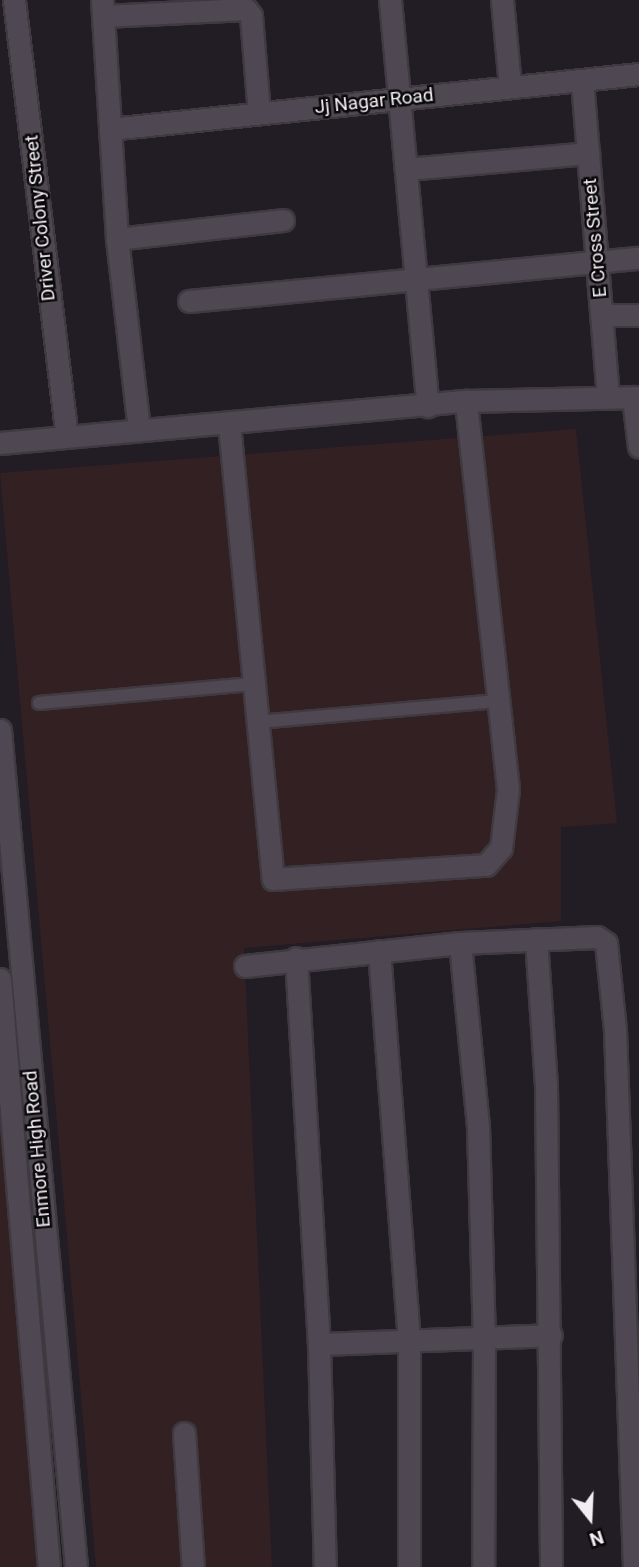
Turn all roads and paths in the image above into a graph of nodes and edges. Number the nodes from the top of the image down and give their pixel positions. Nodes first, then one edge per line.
1 (14, 0) edge
2 (390, 0) edge
3 (502, 0) edge
4 (103, 8) edge
5 (639, 74) edge
6 (582, 81) junction
7 (510, 88) junction
8 (400, 99) junction
9 (259, 113) junction
10 (110, 129) junction
11 (588, 153) junction
12 (406, 169) junction
13 (283, 219) dead end
14 (117, 239) junction
15 (639, 258) edge
16 (597, 261) junction
17 (415, 278) junction
18 (189, 301) dead end
19 (601, 314) junction
20 (639, 315) edge
21 (608, 396) junction
22 (636, 397) edge
23 (466, 401) junction
24 (428, 406) junction
25 (229, 424) junction
26 (139, 430) junction
27 (67, 435) junction
28 (0, 443) edge
29 (639, 447) edge
30 (254, 684) junction
31 (500, 701) junction
32 (39, 703) dead end
33 (258, 722) junction
34 (0, 730) edge
35 (536, 939) junction
36 (460, 943) junction
37 (379, 950) junction
38 (296, 958) junction
39 (245, 966) dead end
40 (0, 979) edge
41 (551, 1335) junction
42 (484, 1336) junction
43 (409, 1341) junction
44 (319, 1344) junction
45 (184, 1433) dead end
46 (49, 1567) edge
47 (76, 1567) edge
48 (192, 1567) edge
49 (325, 1567) edge
50 (409, 1567) edge
51 (483, 1567) edge
52 (551, 1567) edge
53 (634, 1567) edge

1 - 27 street, Driver Colony Street
2 - 8 street
3 - 7 street
4 - 9 street
4 - 10 street
5 - 6 street, Jj Nagar Road
6 - 7 street, Jj Nagar Road
6 - 11 street, E Cross Street
7 - 8 street, Jj Nagar Road
8 - 9 street, Jj Nagar Road
8 - 12 street
9 - 10 street, Jj Nagar Road
10 - 14 street
11 - 12 street
11 - 16 street, E Cross Street
12 - 17 street
13 - 14 street
14 - 26 street
15 - 16 street
16 - 17 street
16 - 19 street, E Cross Street
17 - 18 street
17 - 24 street
19 - 20 street
19 - 21 street, E Cross Street
21 - 22 street
21 - 23 street
22 - 29 street
23 - 24 street
23 - 31 street
24 - 25 street
25 - 26 street
25 - 30 street
26 - 27 street
27 - 28 street
30 - 32 lane
30 - 33 street
31 - 33 lane
31 - 33 street
34 - 47 street, Enmore High Road
35 - 36 street
35 - 41 street
35 - 53 street
36 - 37 street
36 - 42 street
37 - 38 street
37 - 43 street
38 - 39 street
38 - 44 street
40 - 46 street, Enmore High Road
41 - 42 street
41 - 52 street
42 - 43 street
42 - 51 street
43 - 44 street
43 - 50 street
44 - 49 street
45 - 48 street

